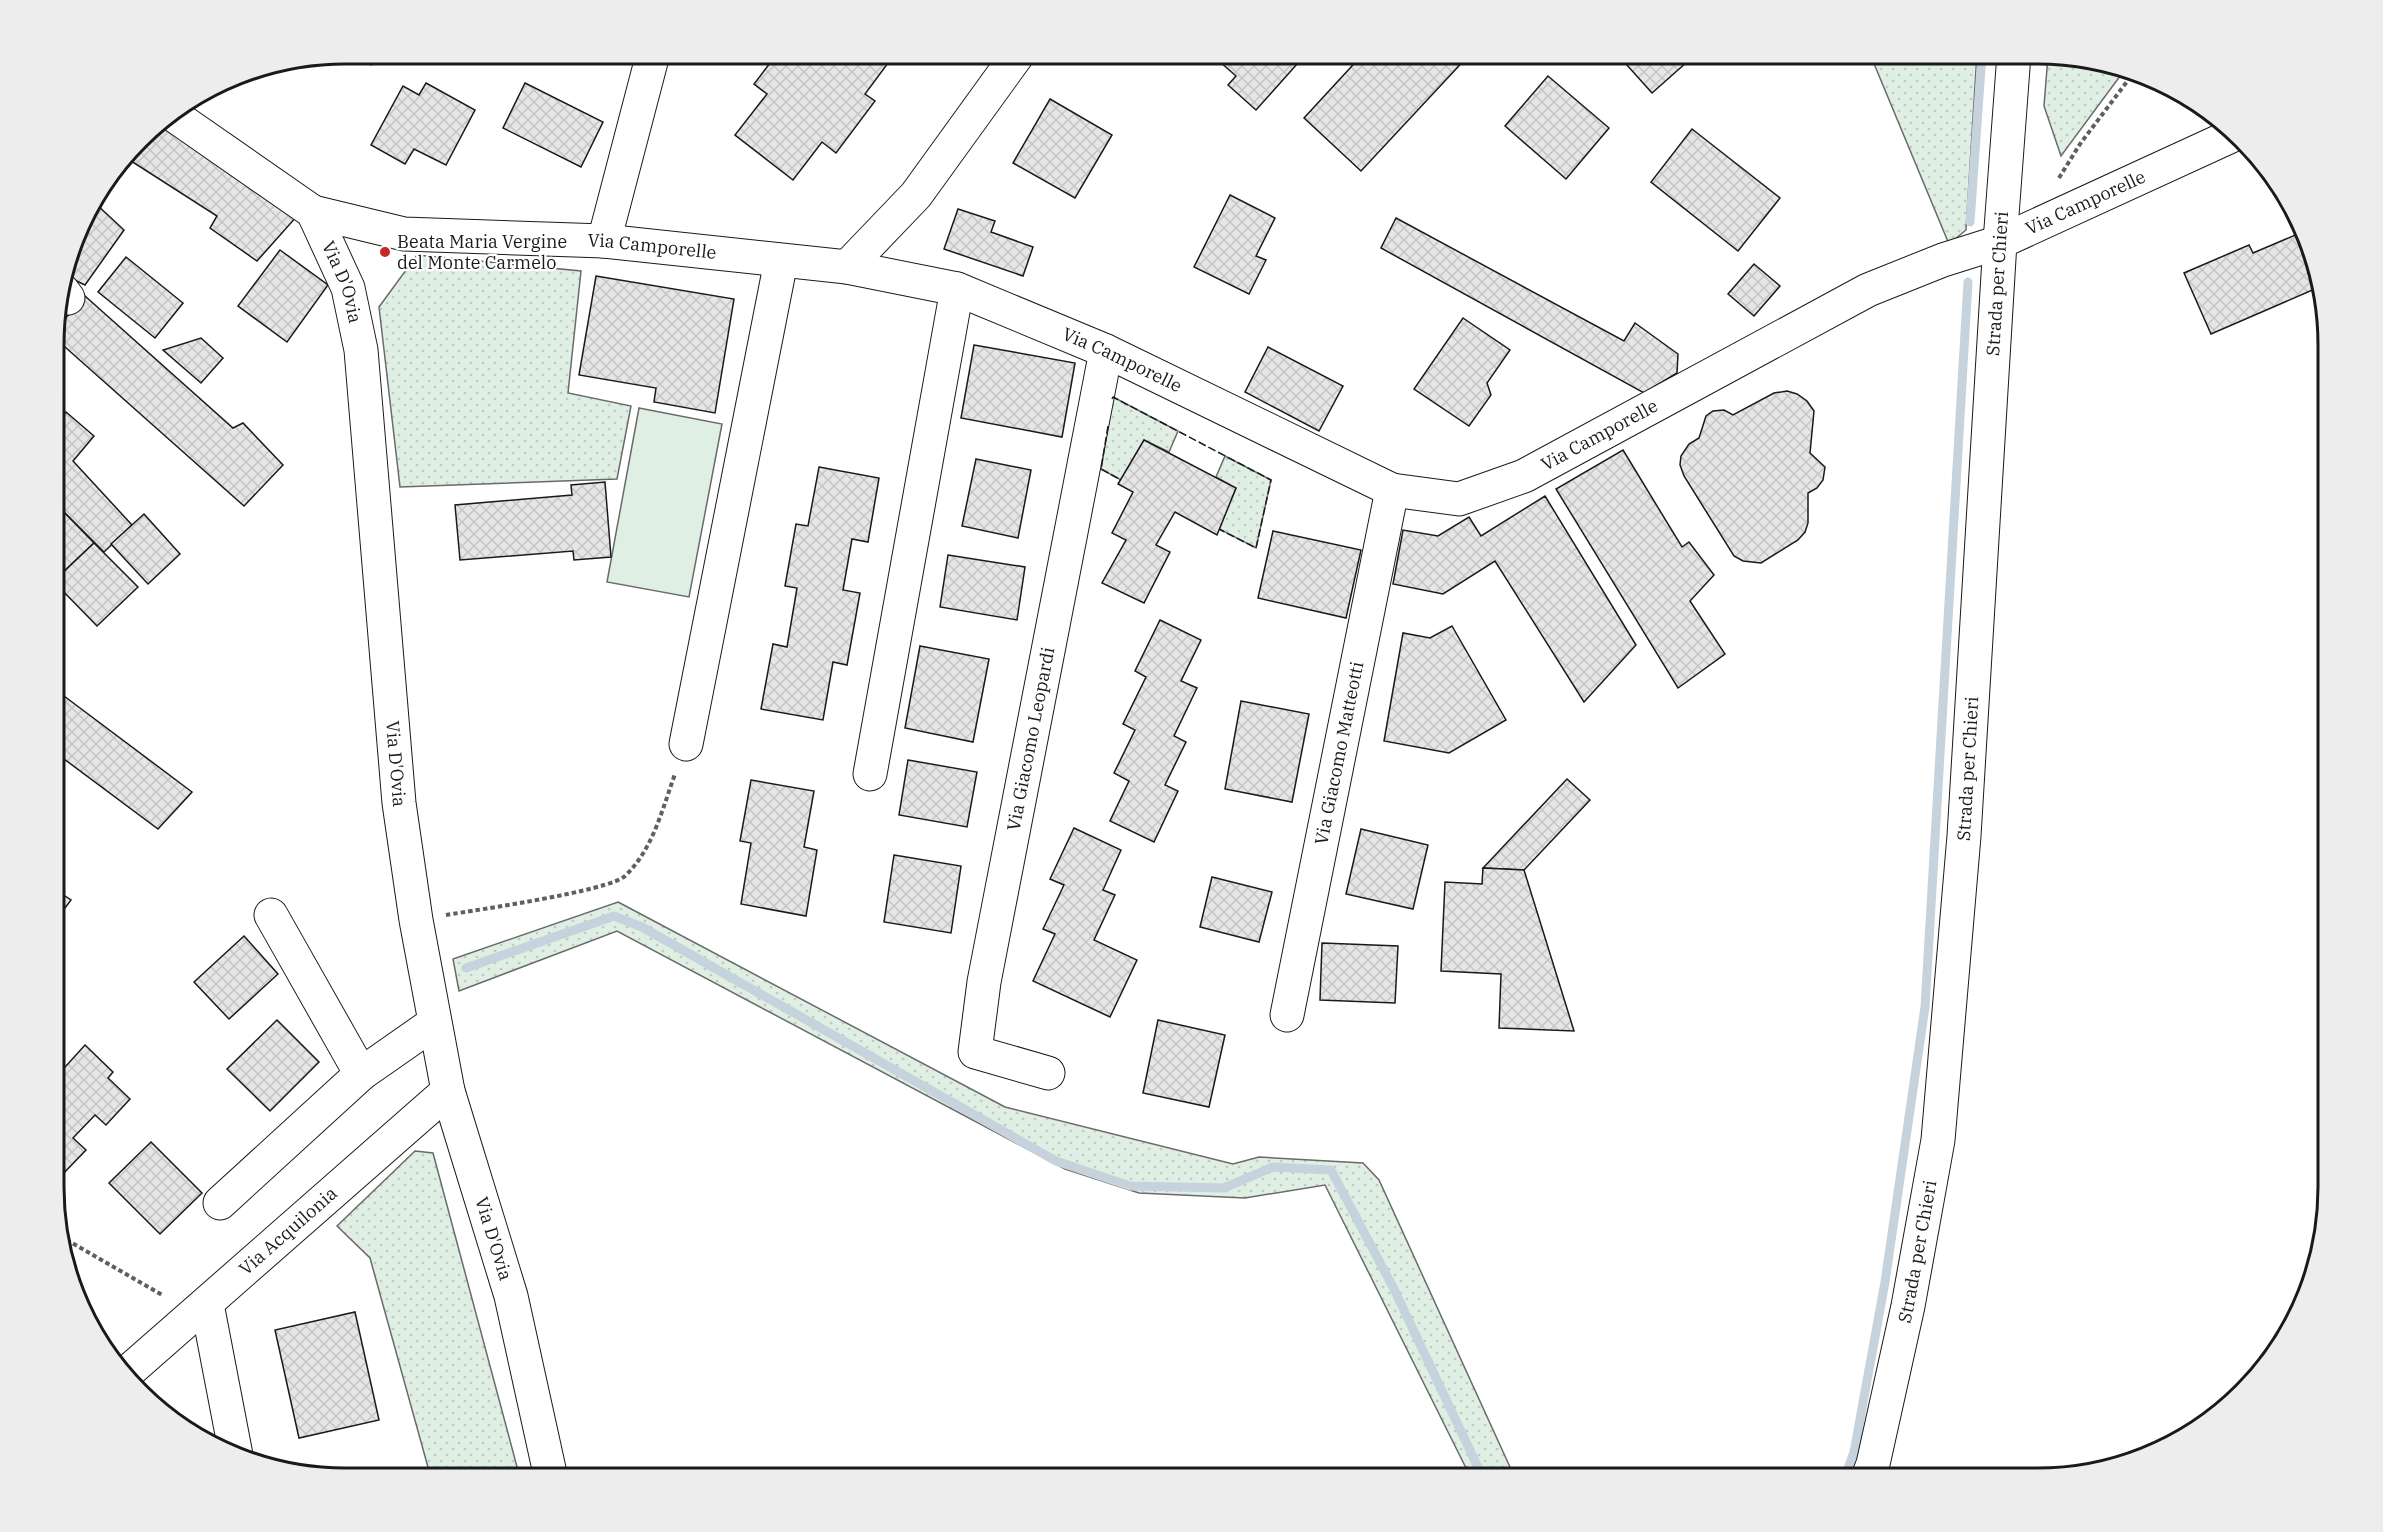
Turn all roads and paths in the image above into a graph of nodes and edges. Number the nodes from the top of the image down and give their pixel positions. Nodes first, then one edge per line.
1 (649, 64) edge
2 (1011, 64) edge
3 (2013, 64) edge
4 (2129, 79) edge
5 (179, 119) edge
6 (2227, 138) edge
7 (2056, 182) dead end
8 (314, 212) junction
9 (604, 241) junction
10 (2000, 242) junction
11 (781, 261) junction
12 (847, 267) junction
13 (957, 290) junction
14 (1106, 351) junction
15 (1392, 490) junction
16 (686, 744) joint
17 (870, 774) dead end
18 (271, 915) dead end
19 (416, 920) junction
20 (1287, 1015) dead end
21 (434, 1023) junction
22 (1048, 1073) dead end
23 (361, 1074) junction
24 (448, 1091) junction
25 (220, 1203) dead end
26 (70, 1241) edge
27 (201, 1309) junction
28 (131, 1369) edge
29 (233, 1444) edge
30 (549, 1468) edge
31 (1870, 1468) edge

1 - 9 street
2 - 12 street
3 - 10 street, Strada per Chieri
4 - 7 path
5 - 8 street
6 - 10 street, Via Camporelle
8 - 9 street, Via Camporelle
8 - 19 street, Via D'Ovia
9 - 11 street, Via Camporelle
10 - 15 street, Via Camporelle
10 - 31 street, Strada per Chieri
11 - 12 street, Via Camporelle
11 - 16 street
12 - 13 street, Via Camporelle
13 - 14 street, Via Camporelle
13 - 17 street
14 - 15 street, Via Camporelle
14 - 22 street, Via Giacomo Leopardi
15 - 20 street, Via Giacomo Matteotti
16 - 19 path
18 - 23 street
19 - 21 street, Via D'Ovia
21 - 23 street
21 - 24 street, Via D'Ovia
23 - 25 street
24 - 27 street, Via Acquilonia
24 - 30 street, Via D'Ovia
26 - 27 path
27 - 28 street, Via Acquilonia
27 - 29 street

